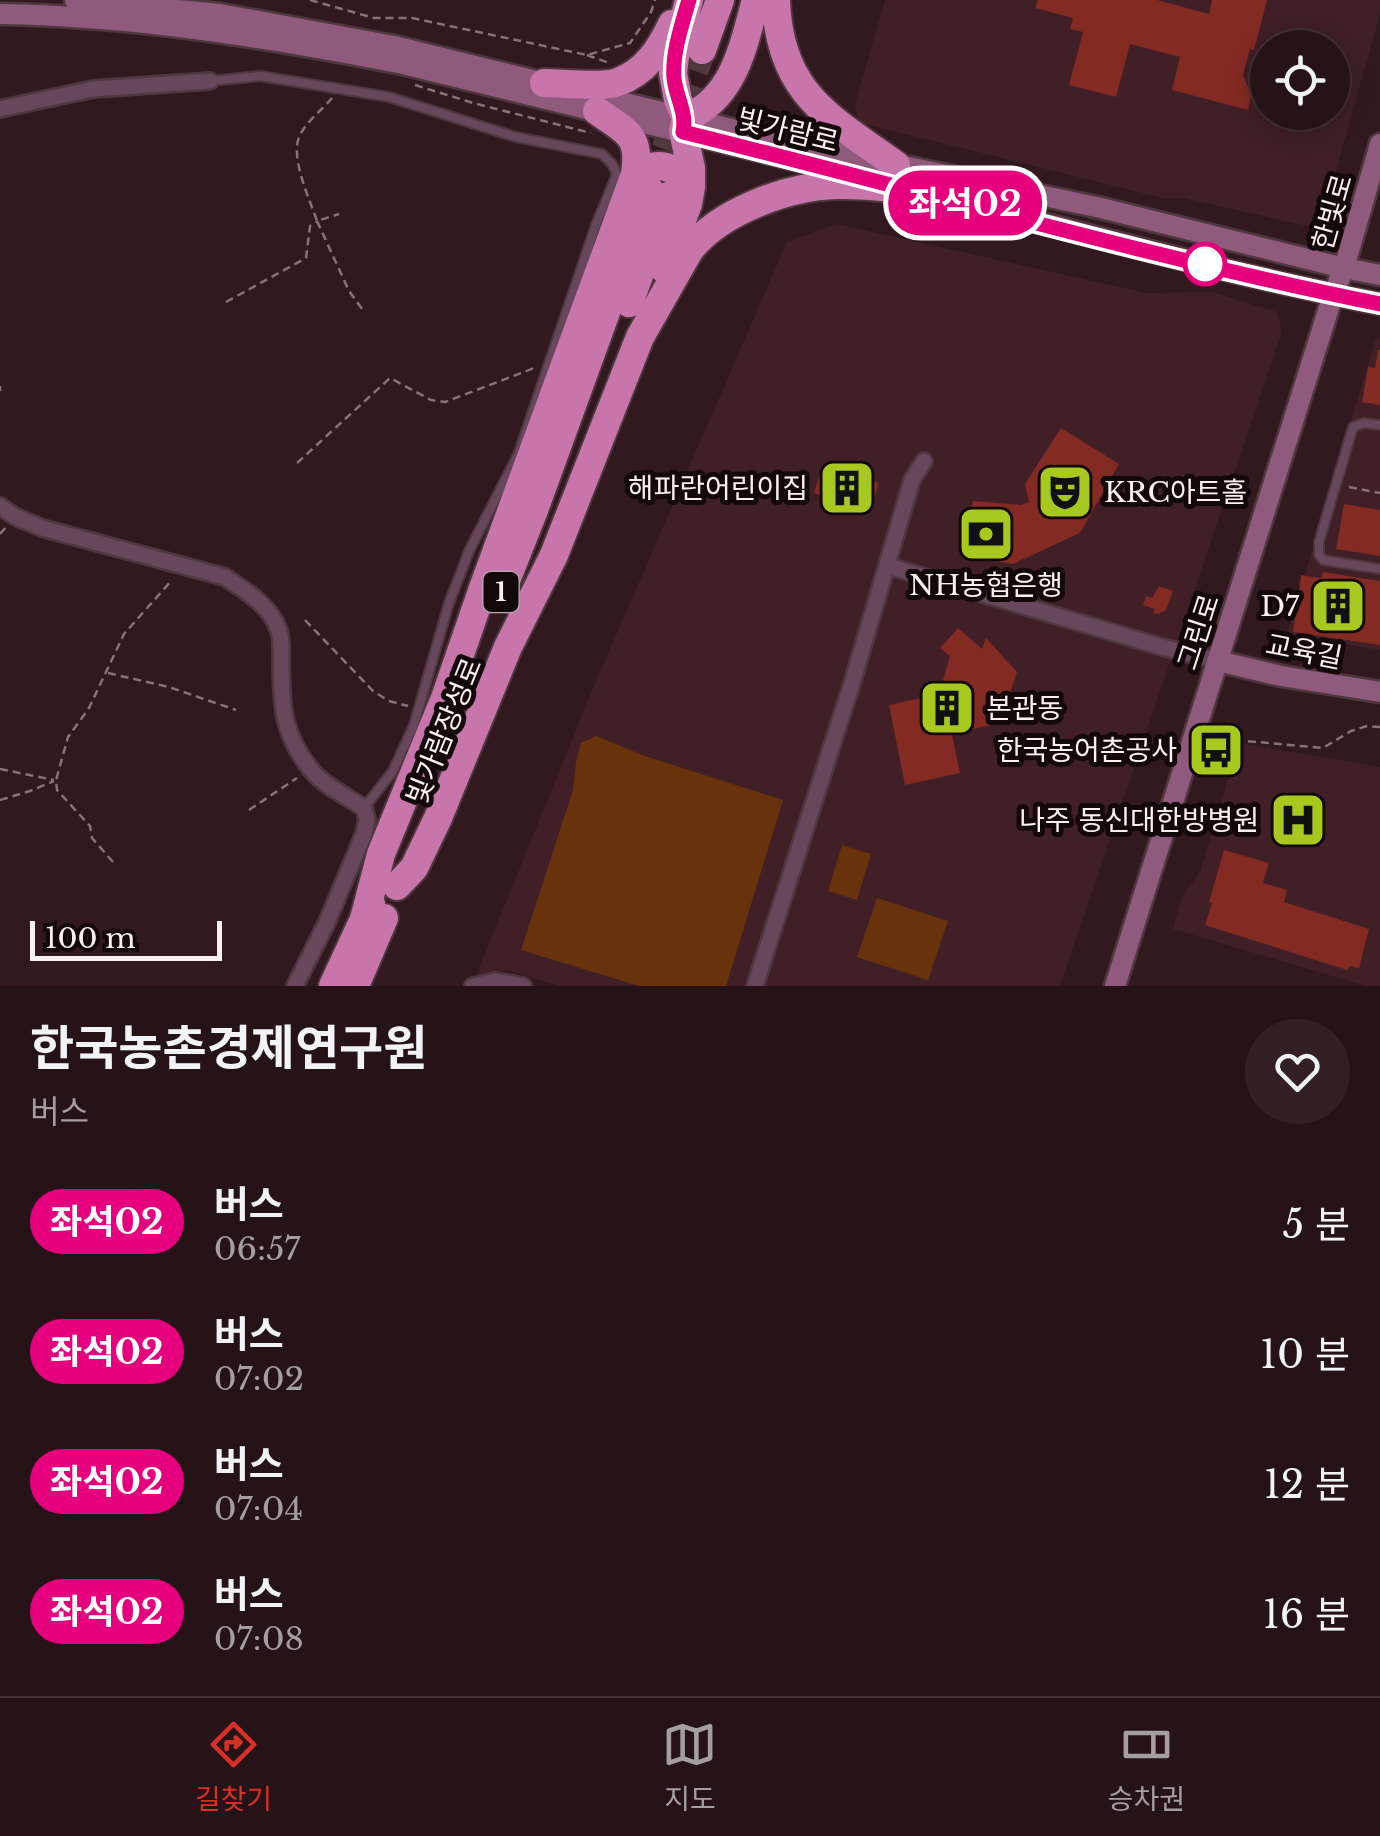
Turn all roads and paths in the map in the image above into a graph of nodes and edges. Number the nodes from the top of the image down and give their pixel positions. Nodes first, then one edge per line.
1 (75, 0) edge
2 (310, 0) edge
3 (655, 0) edge
4 (720, 0) edge
5 (740, 0) edge
6 (756, 0) edge
7 (776, 0) edge
8 (688, 2) edge
9 (0, 14) edge
10 (675, 57) junction
11 (210, 80) joint
12 (404, 82) dead end
13 (544, 83) junction
14 (725, 86) junction
15 (340, 90) junction
16 (0, 109) edge
17 (597, 123) junction
18 (684, 125) junction
19 (1380, 144) edge
20 (896, 165) junction
21 (661, 187) junction
22 (916, 190) junction
23 (339, 214) dead end
24 (317, 221) junction
25 (1344, 268) junction
26 (1380, 275) edge
27 (1333, 295) junction
28 (226, 302) dead end
29 (1380, 304) edge
30 (365, 313) dead end
31 (640, 336) junction
32 (548, 364) junction
33 (1380, 425) edge
34 (924, 461) dead end
35 (297, 463) dead end
36 (1337, 485) junction
37 (1380, 492) edge
38 (0, 506) edge
39 (184, 566) junction
40 (888, 566) junction
41 (1380, 569) edge
42 (305, 620) dead end
43 (1218, 660) junction
44 (106, 673) junction
45 (1380, 692) edge
46 (236, 710) dead end
47 (418, 710) junction
48 (1380, 727) edge
49 (1235, 740) dead end
50 (310, 768) junction
51 (0, 769) edge
52 (56, 780) junction
53 (0, 800) edge
54 (364, 808) junction
55 (249, 810) dead end
56 (114, 862) dead end
57 (396, 886) junction
58 (295, 986) edge
59 (333, 986) edge
60 (355, 986) edge
61 (473, 986) edge
62 (523, 986) edge
63 (755, 986) edge
64 (1116, 986) edge

1 - 13 main road, 빛가람로
2 - 3 path
4 - 5 highway
6 - 14 highway
7 - 20 highway
8 - 10 highway
8 - 13 highway
9 - 17 main road, 빛가람로
10 - 14 highway
10 - 18 highway
11 - 15 lane
11 - 16 street
12 - 17 path
13 - 18 main road, 빛가람로
14 - 18 highway
15 - 24 path
15 - 32 lane
17 - 18 main road, 빛가람로
17 - 21 highway
18 - 20 main road, 빛가람로
18 - 21 highway
18 - 21 highway
18 - 22 main road, 빛가람로
19 - 25 main road, 한빛로
20 - 25 main road, 빛가람로
21 - 31 highway
21 - 57 highway, 빛가람장성로 / 1
21 - 59 highway
22 - 27 main road, 빛가람로
22 - 31 highway
23 - 24 path
24 - 28 path
24 - 30 path
25 - 26 main road, 빛가람로
25 - 27 main road, 한빛로
27 - 29 main road, 빛가람로
27 - 43 main road, 그린로
31 - 57 highway
32 - 35 path
32 - 47 lane
33 - 36 lane
34 - 40 street
36 - 37 path
36 - 41 lane
38 - 39 street
39 - 44 path
39 - 50 street
40 - 43 street
40 - 63 street
42 - 47 path
43 - 45 main road, 교육길
43 - 64 main road, 그린로
44 - 46 path
44 - 52 path
47 - 54 lane
48 - 49 path
50 - 54 street
50 - 55 path
51 - 52 path
52 - 53 path
52 - 56 path
54 - 58 street
57 - 60 highway, 빛가람장성로 / 1
61 - 62 street

